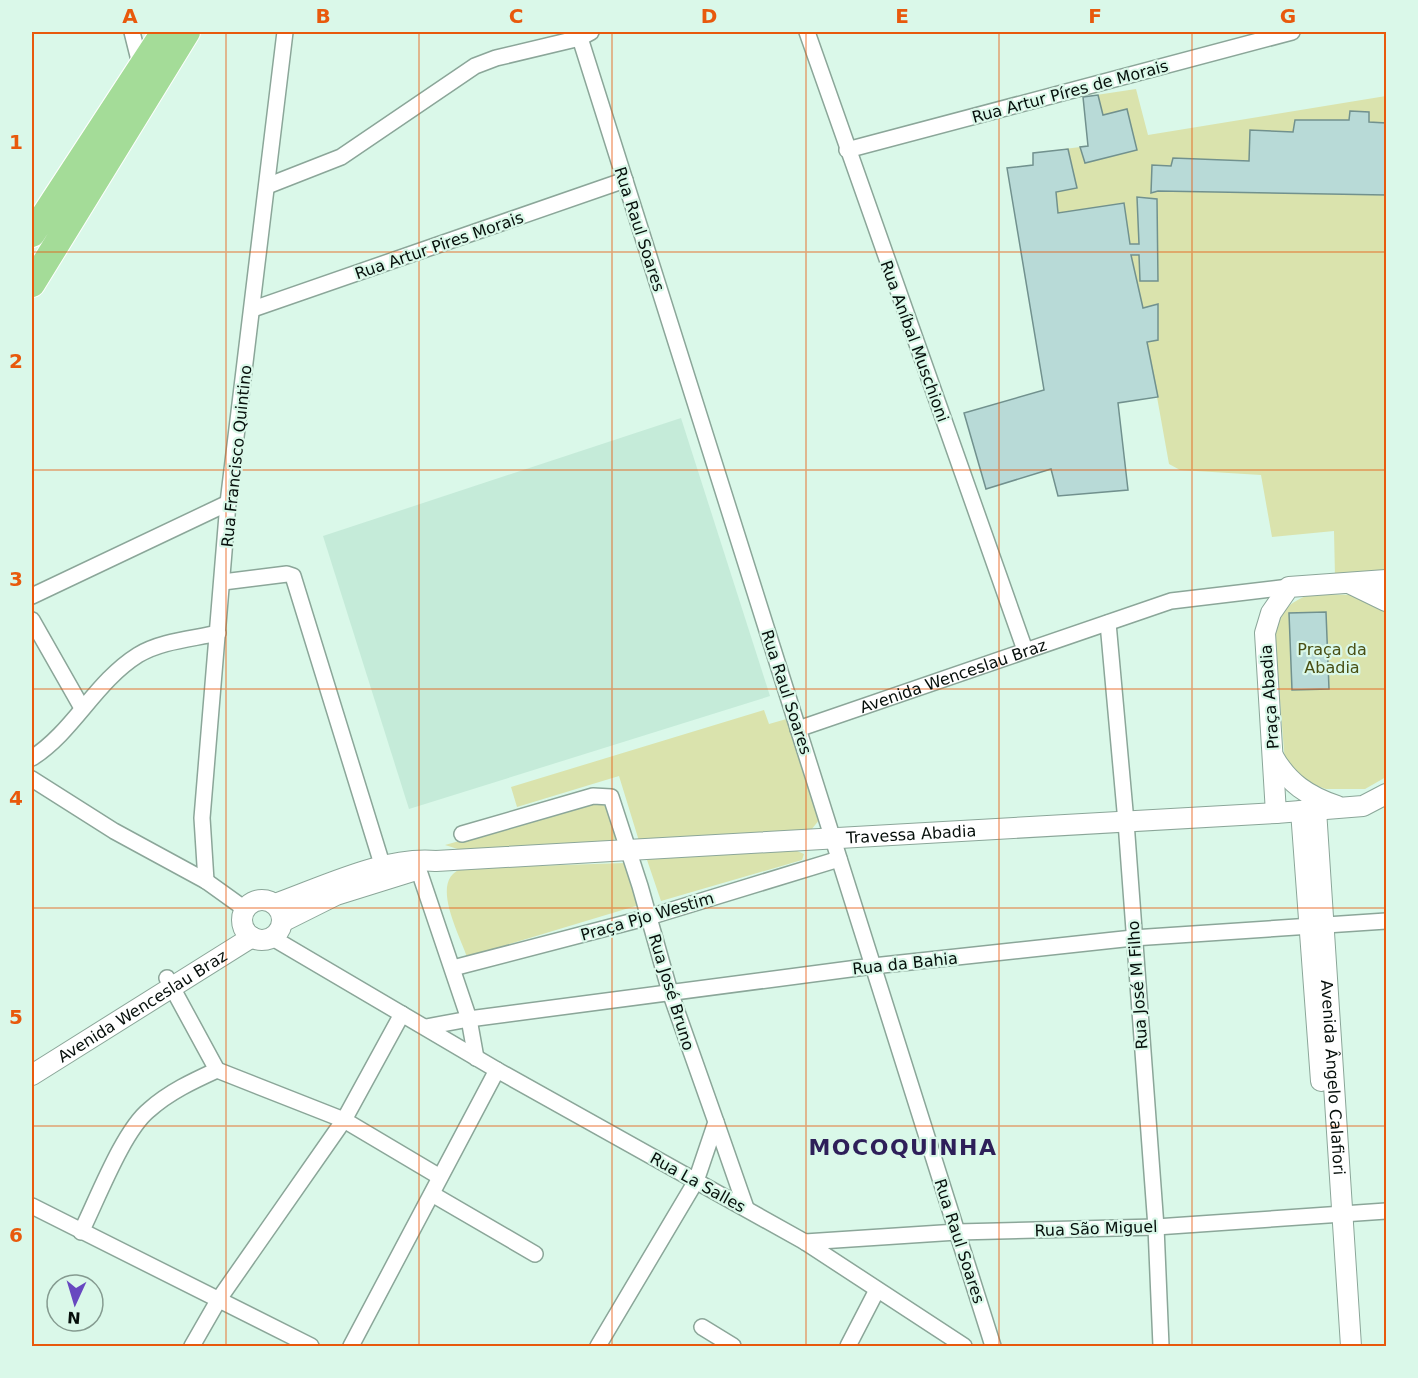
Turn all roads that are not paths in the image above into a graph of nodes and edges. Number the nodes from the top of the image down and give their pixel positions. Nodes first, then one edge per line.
1 (132, 32) edge
2 (164, 32) edge
3 (187, 32) edge
4 (285, 32) edge
5 (1292, 32) edge
6 (812, 33) edge
7 (586, 35) edge
8 (141, 68) junction
9 (847, 150) junction
10 (625, 180) junction
11 (267, 186) junction
12 (32, 234) edge
13 (32, 284) edge
14 (253, 309) junction
15 (228, 503) junction
16 (1386, 580) edge
17 (1347, 581) junction
18 (223, 582) junction
19 (1289, 587) junction
20 (32, 596) edge
21 (1386, 601) edge
22 (32, 620) edge
23 (1108, 623) junction
24 (218, 633) junction
25 (1025, 650) junction
26 (82, 708) junction
27 (798, 729) junction
28 (1273, 756) junction
29 (32, 758) edge
30 (32, 779) edge
31 (1386, 794) edge
32 (1386, 805) edge
33 (1363, 806) junction
34 (1341, 807) junction
35 (1309, 811) junction
36 (1276, 813) junction
37 (1126, 822) junction
38 (462, 834) dead end
39 (833, 840) junction
40 (628, 850) junction
41 (839, 860) junction
42 (417, 864) junction
43 (385, 873) junction
44 (206, 881) junction
45 (649, 916) junction
46 (1386, 921) edge
47 (262, 923) junction
48 (1316, 925) junction
49 (1133, 938) junction
50 (873, 966) junction
51 (453, 968) junction
52 (170, 983) junction
53 (669, 992) junction
54 (402, 1014) junction
55 (469, 1019) junction
56 (426, 1028) junction
57 (476, 1058) junction
58 (32, 1061) edge
59 (217, 1070) junction
60 (497, 1070) junction
61 (32, 1075) edge
62 (344, 1120) junction
63 (716, 1122) junction
64 (440, 1177) junction
65 (696, 1181) junction
66 (432, 1194) junction
67 (32, 1206) edge
68 (746, 1208) junction
69 (1386, 1211) edge
70 (1336, 1214) junction
71 (1156, 1227) junction
72 (81, 1232) junction
73 (957, 1232) junction
74 (805, 1242) junction
75 (535, 1254) dead end
76 (877, 1290) junction
77 (219, 1299) junction
78 (702, 1327) dead end
79 (192, 1347) edge
80 (311, 1347) edge
81 (351, 1347) edge
82 (598, 1347) edge
83 (734, 1347) edge
84 (848, 1347) edge
85 (964, 1347) edge
86 (993, 1347) edge
87 (1161, 1347) edge
88 (1339, 1347) edge
89 (1351, 1347) edge

1 - 8 street
2 - 8 highway
3 - 13 highway
4 - 11 street, Rua Francisco Quintino
5 - 9 street, Rua Artur Píres de Morais
6 - 9 street, Rua Aníbal Muschioni
7 - 10 street, Rua Raul Soares
7 - 11 street
8 - 12 highway
9 - 25 street, Rua Aníbal Muschioni
10 - 14 street, Rua Artur Pires Morais
10 - 27 street, Rua Raul Soares
11 - 14 street, Rua Francisco Quintino
14 - 15 street, Rua Francisco Quintino
15 - 18 street, Rua Francisco Quintino
15 - 20 street
16 - 17 street
17 - 19 street
17 - 21 street
18 - 24 street, Rua Francisco Quintino
18 - 43 street
19 - 23 street, Avenida Wenceslau Braz
19 - 28 street, Praça Abadia
22 - 26 street
23 - 25 street, Avenida Wenceslau Braz
23 - 37 street, Rua José M Filho
24 - 26 street
24 - 44 street, Rua Francisco Quintino
25 - 27 street, Avenida Wenceslau Braz
26 - 29 street
27 - 39 street, Rua Raul Soares
28 - 34 street
28 - 36 street, Praça Abadia
30 - 44 street, Rua La Salles
31 - 33 street
32 - 33 street, Travessa Abadia
33 - 34 street, Travessa Abadia
34 - 35 street, Travessa Abadia
35 - 36 street, Travessa Abadia
35 - 48 street, Avenida Ângelo Calafiori
36 - 37 street, Travessa Abadia
37 - 39 street, Travessa Abadia
37 - 49 street, Rua José M Filho
38 - 40 street, Rua José Bruno
39 - 40 street, Travessa Abadia
39 - 41 street, Rua Raul Soares
40 - 42 street, Travessa Abadia
40 - 45 street, Rua José Bruno
41 - 45 street, Praça Pjo Westim
41 - 50 street, Rua Raul Soares
42 - 43 street, Travessa Abadia
42 - 51 street
43 - 47 street, Avenida Wenceslau Braz
44 - 47 street, Rua La Salles
45 - 51 street, Praça Pjo Westim
45 - 53 street, Rua José Bruno
46 - 48 street, Rua da Bahia
47 - 52 street, Avenida Wenceslau Braz
47 - 54 street, Rua La Salles
48 - 49 street, Rua da Bahia
48 - 70 street, Avenida Ângelo Calafiori
49 - 50 street, Rua da Bahia
49 - 71 street, Rua José M Filho
50 - 53 street, Rua da Bahia
50 - 73 street, Rua Raul Soares
51 - 55 street
52 - 58 street, Avenida Wenceslau Braz
52 - 59 street
52 - 61 street, Avenida Wenceslau Braz
53 - 55 street, Rua da Bahia
53 - 63 street, Rua José Bruno
54 - 56 street, Rua La Salles
54 - 62 street
55 - 56 street, Rua da Bahia
55 - 57 street
56 - 57 street, Rua La Salles
57 - 60 street, Rua La Salles
59 - 62 street
59 - 72 street
60 - 64 street
60 - 65 street, Rua La Salles
62 - 64 street
62 - 77 street
63 - 65 street
63 - 68 street, Rua José Bruno
64 - 66 street
65 - 68 street, Rua La Salles
65 - 82 street
66 - 75 street
66 - 81 street
67 - 72 street
68 - 74 street, Rua La Salles
69 - 70 street, Rua São Miguel
70 - 71 street, Rua São Miguel
70 - 88 street, Avenida Ângelo Calafiori
70 - 89 street, Avenida Ângelo Calafiori
71 - 73 street, Rua São Miguel
71 - 87 street, Rua José M Filho
72 - 77 street
73 - 74 street, Rua São Miguel
73 - 86 street, Rua Raul Soares
74 - 76 street, Rua La Salles
76 - 84 street
76 - 85 street, Rua La Salles
77 - 79 street
77 - 80 street
78 - 83 street

